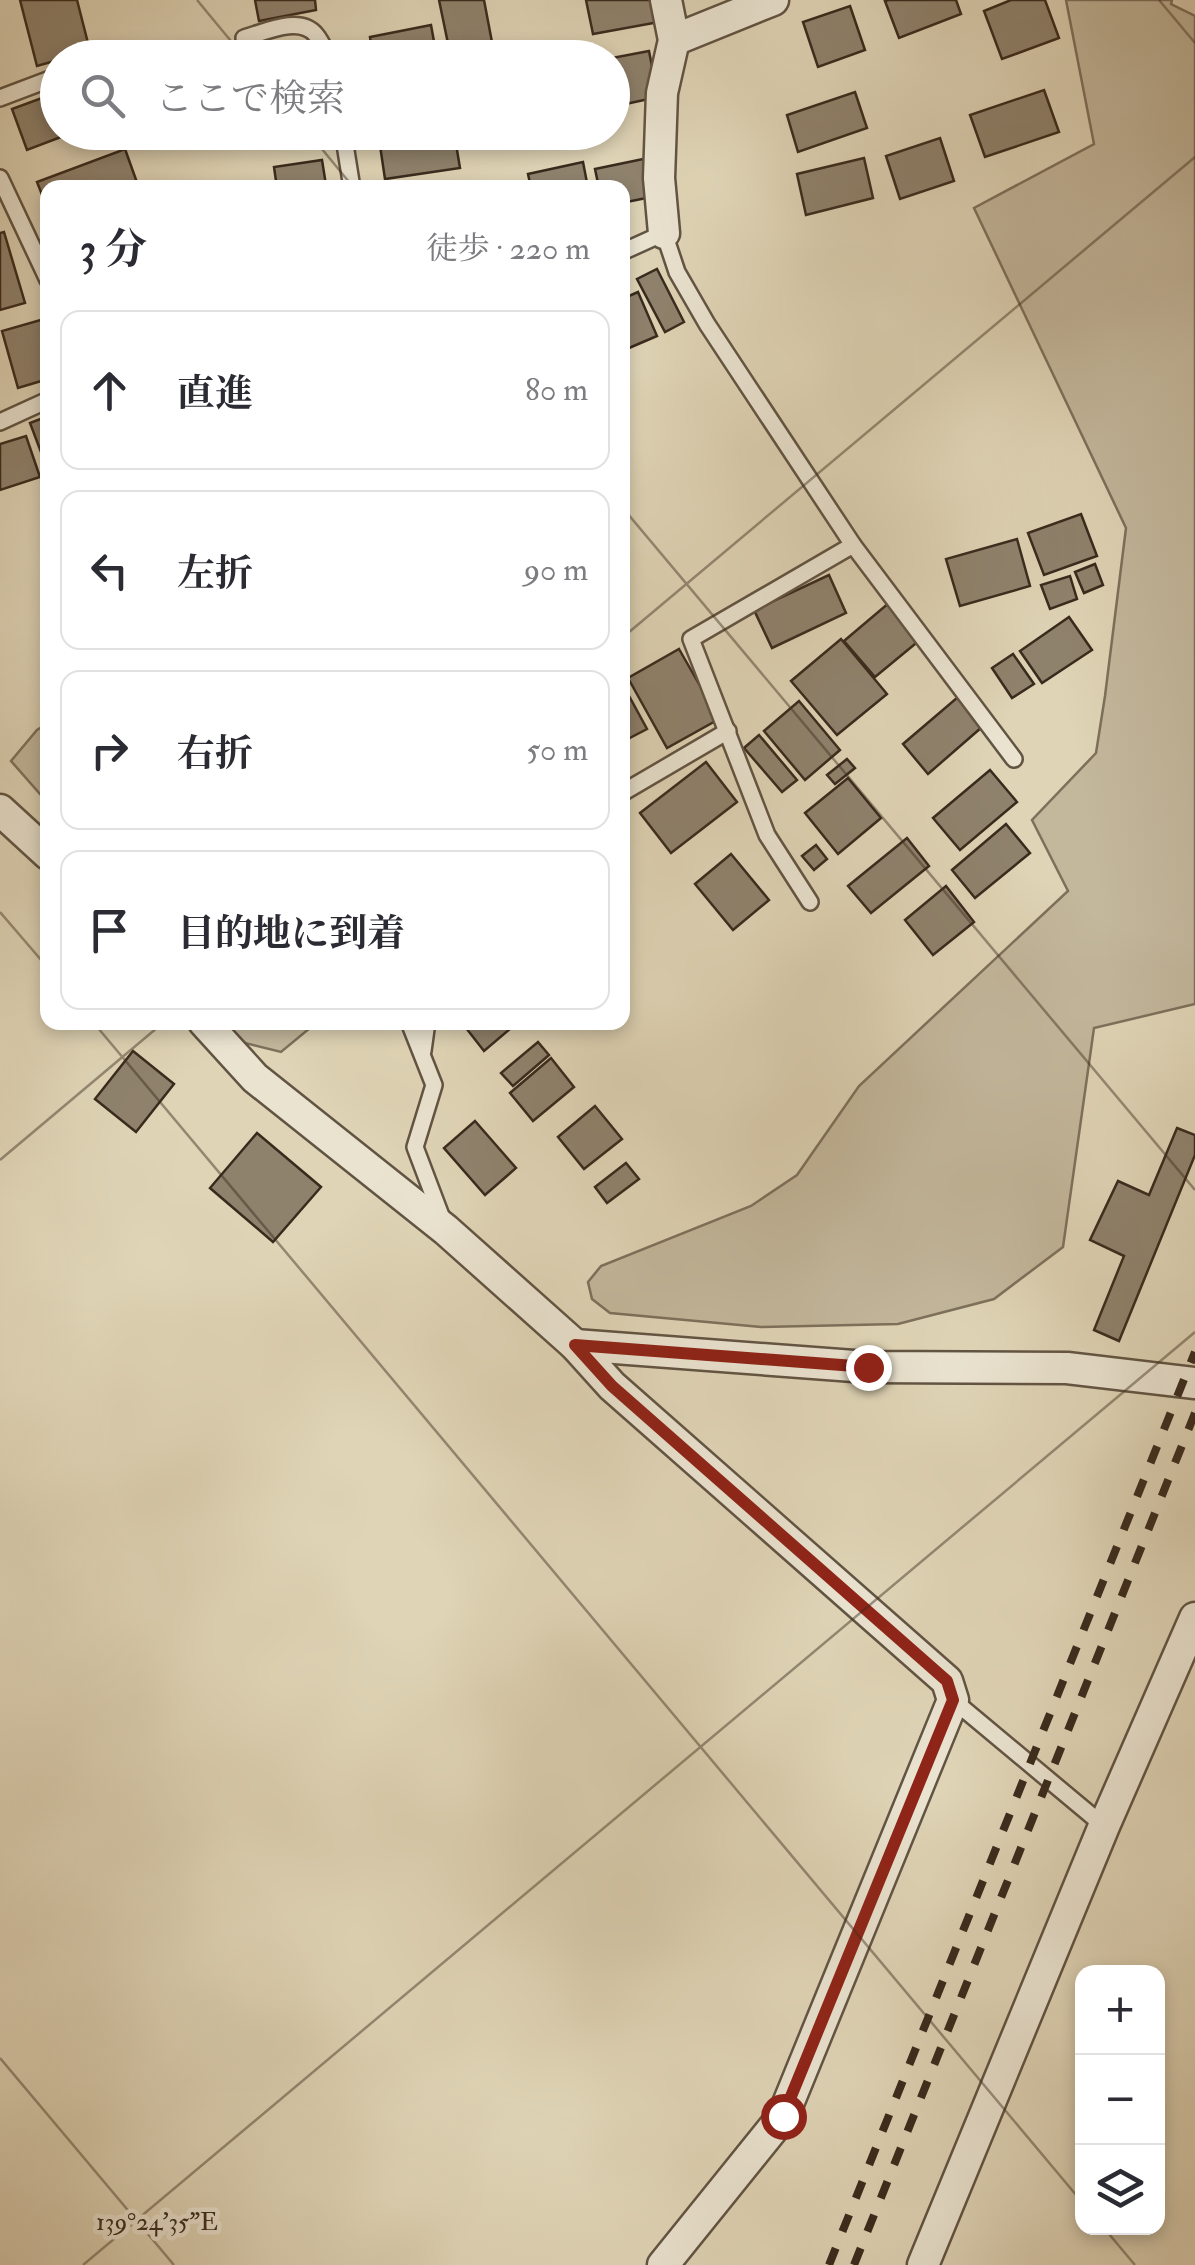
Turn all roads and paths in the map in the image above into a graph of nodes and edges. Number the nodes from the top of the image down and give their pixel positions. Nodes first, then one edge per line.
1 (666, 0) edge
2 (774, 0) edge
3 (244, 38) dead end
4 (319, 40) edge
5 (674, 40) junction
6 (40, 83) edge
7 (0, 98) edge
8 (346, 150) edge
9 (0, 178) edge
10 (351, 180) edge
11 (664, 233) junction
12 (630, 248) edge
13 (40, 263) edge
14 (40, 404) edge
15 (0, 422) edge
16 (852, 545) junction
17 (728, 731) junction
18 (1014, 759) dead end
19 (630, 788) edge
20 (0, 810) edge
21 (40, 847) edge
22 (810, 902) dead end
23 (211, 1030) edge
24 (412, 1030) edge
25 (426, 1030) edge
26 (422, 1055) junction
27 (446, 1230) junction
28 (575, 1345) junction
29 (1195, 1383) edge
30 (1195, 1618) edge
31 (953, 1700) junction
32 (1104, 1826) junction
33 (664, 2265) edge
34 (923, 2265) edge

1 - 5 street
2 - 5 street
3 - 4 lane
5 - 11 street
6 - 7 lane
8 - 10 lane
9 - 13 lane
11 - 12 lane
11 - 16 lane
14 - 15 lane
16 - 17 lane
16 - 18 lane
17 - 19 lane
17 - 22 lane
20 - 21 street
23 - 27 street
24 - 26 lane
25 - 26 lane
26 - 27 lane
27 - 28 street
28 - 29 street
28 - 31 street
30 - 32 street
31 - 32 lane
31 - 33 street
32 - 34 street

